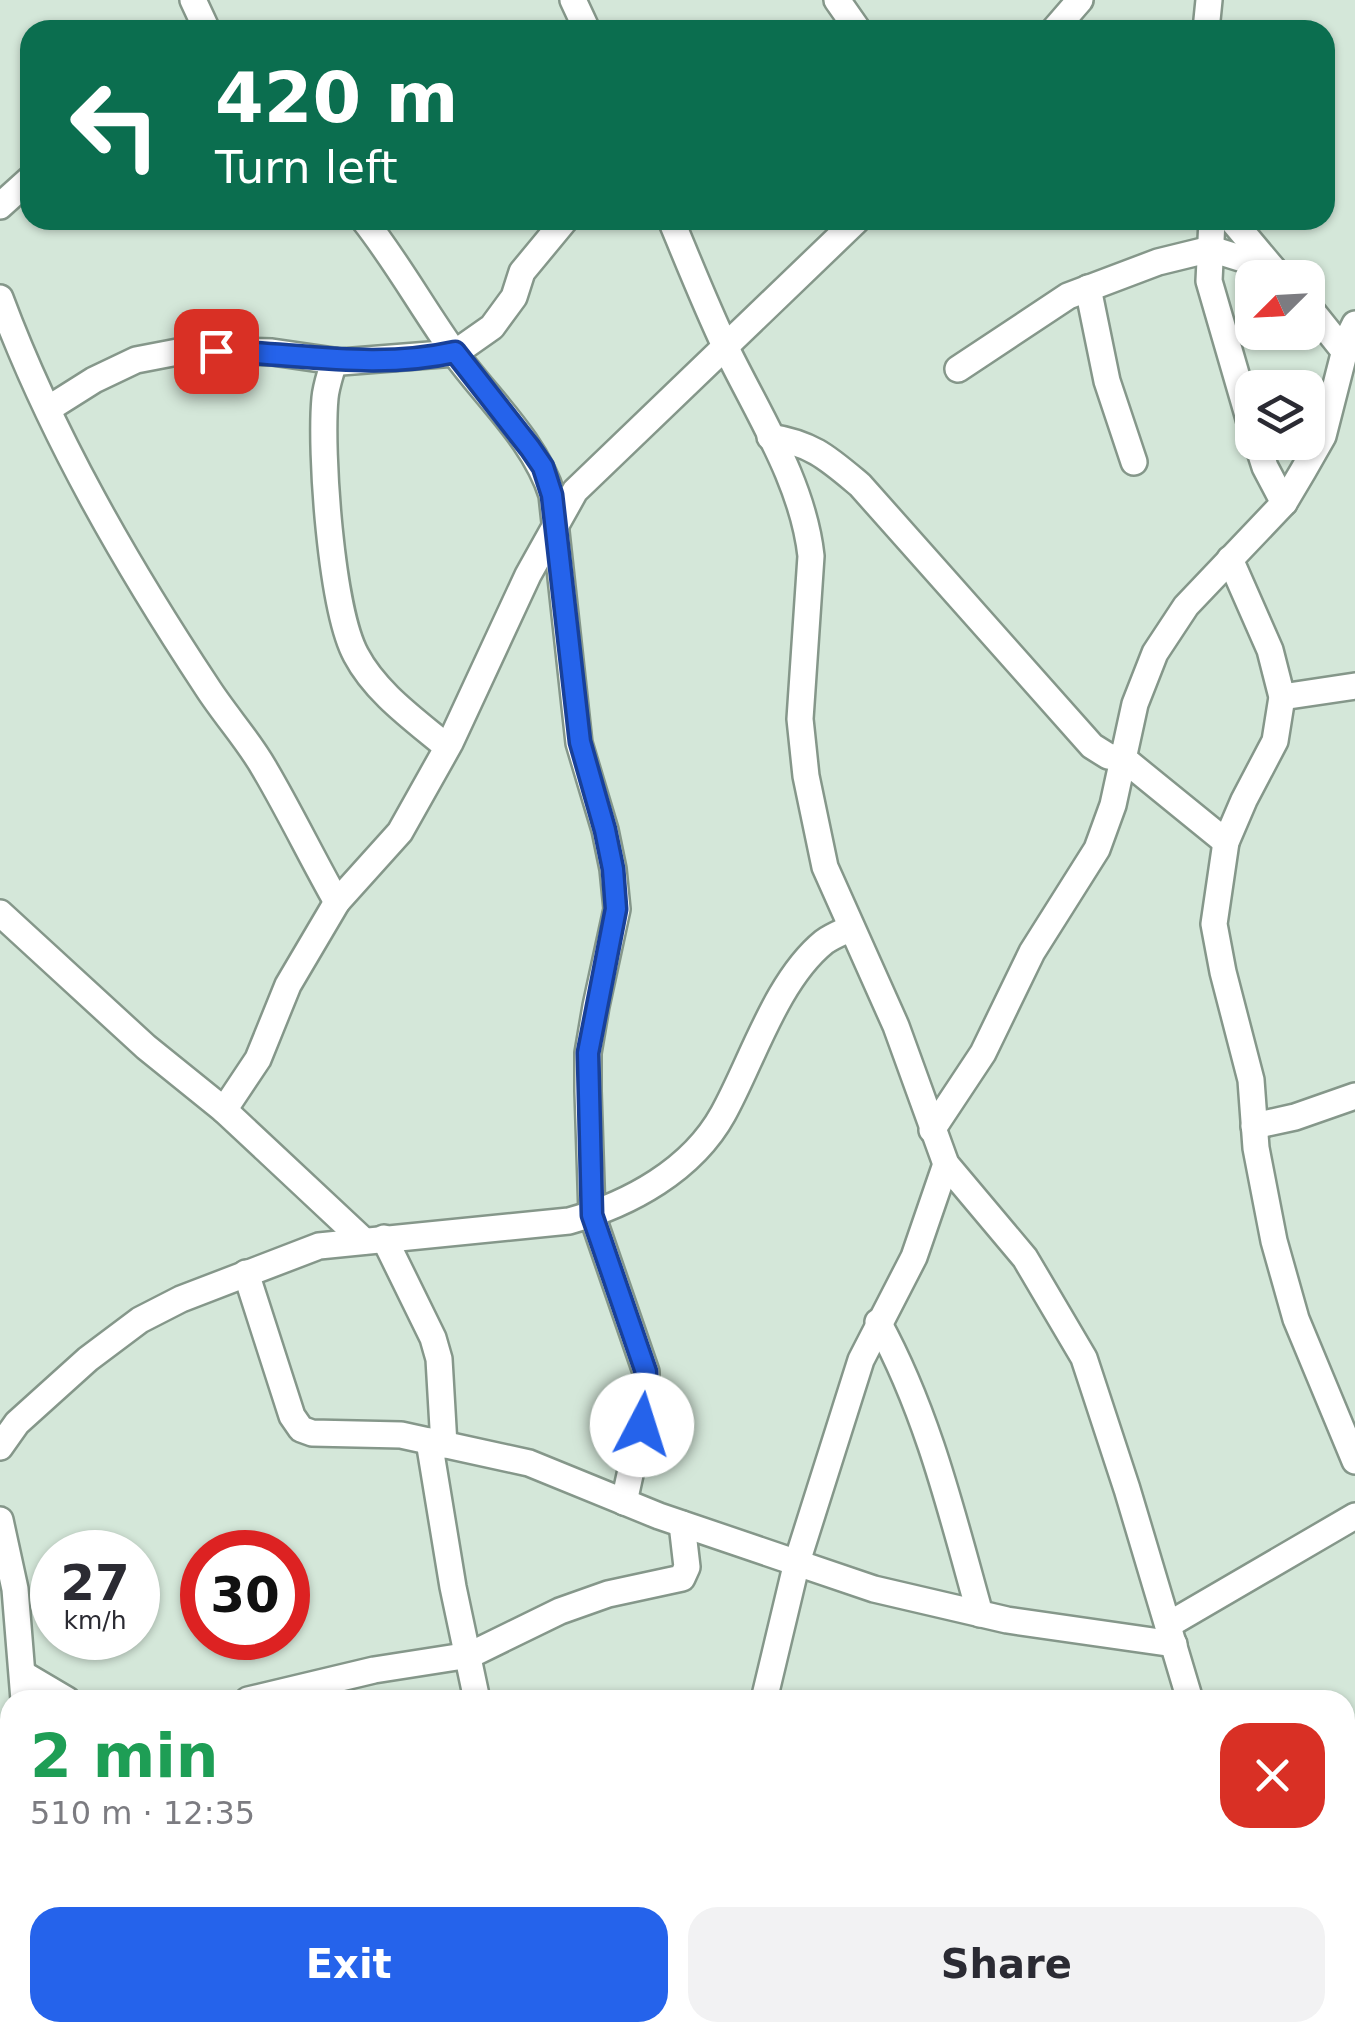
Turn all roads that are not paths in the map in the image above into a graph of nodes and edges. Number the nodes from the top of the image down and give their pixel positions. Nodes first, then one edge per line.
1 (1080, 0) edge
2 (1063, 20) edge
3 (20, 188) edge
4 (0, 206) edge
5 (372, 230) edge
6 (557, 230) edge
7 (674, 230) edge
8 (847, 230) edge
9 (1212, 230) edge
10 (1240, 230) edge
11 (1211, 249) junction
12 (1241, 260) edge
13 (1266, 260) edge
14 (1088, 288) junction
15 (0, 298) edge
16 (1355, 324) edge
17 (1325, 327) edge
18 (725, 346) junction
19 (1344, 351) junction
20 (455, 352) junction
21 (334, 361) junction
22 (958, 369) dead end
23 (1235, 370) edge
24 (48, 409) junction
25 (770, 437) junction
26 (1263, 460) edge
27 (1134, 462) dead end
28 (1284, 503) junction
29 (556, 522) junction
30 (1230, 559) junction
31 (1355, 686) edge
32 (1282, 697) junction
33 (447, 747) junction
34 (1124, 759) junction
35 (1226, 842) junction
36 (337, 902) junction
37 (0, 913) edge
38 (851, 928) junction
39 (1355, 1096) edge
40 (224, 1110) junction
41 (1254, 1126) junction
42 (932, 1130) junction
43 (946, 1164) junction
44 (592, 1215) junction
45 (374, 1240) junction
46 (246, 1273) junction
47 (878, 1322) junction
48 (8, 1422) edge
49 (437, 1443) junction
50 (0, 1447) edge
51 (1355, 1461) edge
52 (624, 1502) junction
53 (1355, 1516) edge
54 (0, 1520) edge
55 (682, 1524) junction
56 (797, 1562) junction
57 (980, 1614) junction
58 (1171, 1635) junction
59 (470, 1655) junction
60 (24, 1674) junction
61 (24, 1690) edge
62 (50, 1690) edge
63 (290, 1690) edge
64 (475, 1690) edge
65 (766, 1690) edge
66 (1187, 1690) edge

1 - 2 street
3 - 4 street
5 - 20 street
6 - 20 street
7 - 18 street
8 - 18 street
9 - 11 street
10 - 13 street
11 - 12 street
11 - 14 street
11 - 23 street
14 - 22 street
14 - 27 street
15 - 24 street
16 - 19 street
17 - 19 street
18 - 25 street
18 - 29 street
19 - 28 street
20 - 21 street
20 - 29 street
21 - 24 street
21 - 33 street
24 - 36 street
25 - 34 street
25 - 38 street
26 - 28 street
28 - 30 street
29 - 33 street
29 - 44 street
30 - 32 street
30 - 34 street
31 - 32 street
32 - 35 street
33 - 36 street
34 - 35 street
34 - 42 street
35 - 41 street
36 - 40 street
37 - 40 street
38 - 42 street
38 - 44 street
39 - 41 street
40 - 45 street
41 - 51 street
42 - 43 street
43 - 47 street
43 - 58 street
44 - 45 street
44 - 52 street
45 - 46 street
45 - 49 street
46 - 48 street
46 - 49 street
47 - 56 street
47 - 57 street
48 - 50 street
49 - 52 street
49 - 59 street
52 - 55 street
53 - 58 street
54 - 60 street
55 - 56 street
55 - 59 street
56 - 57 street
56 - 65 street
57 - 58 street
58 - 66 street
59 - 63 street
59 - 64 street
60 - 61 street
60 - 62 street

